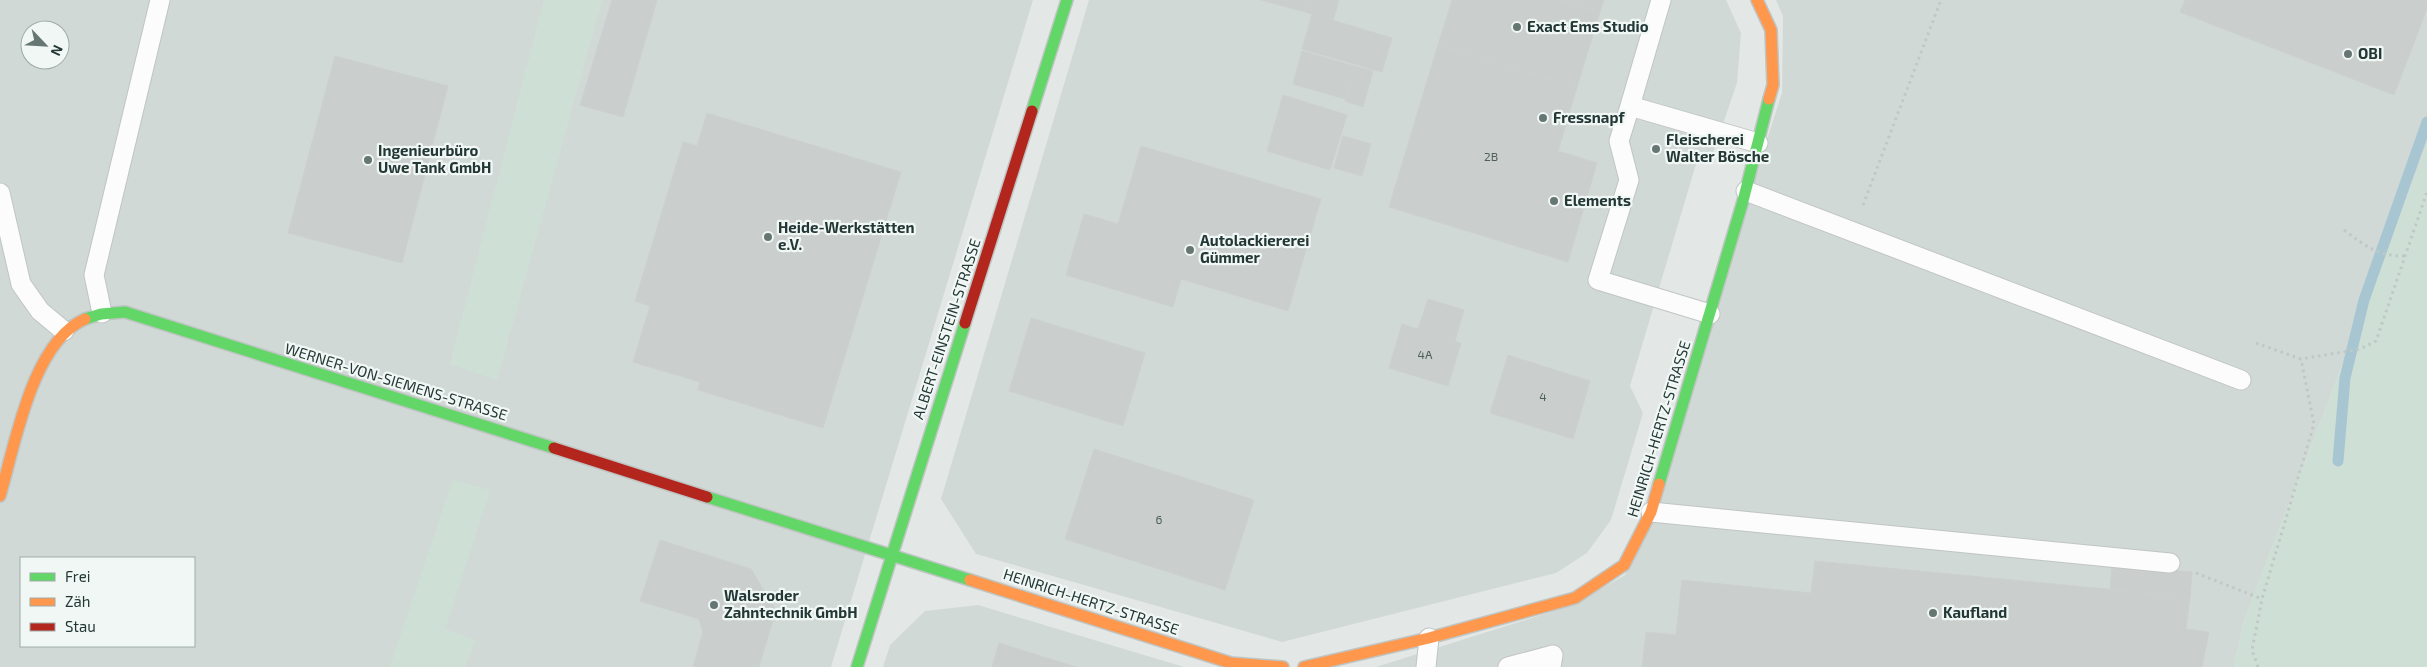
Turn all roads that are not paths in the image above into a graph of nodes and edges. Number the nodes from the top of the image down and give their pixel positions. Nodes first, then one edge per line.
1 (160, 0) edge
2 (1067, 0) edge
3 (1661, 0) edge
4 (1757, 0) edge
5 (1630, 106) junction
6 (1758, 143) junction
7 (1746, 190) junction
8 (0, 193) edge
9 (4, 223) edge
10 (102, 313) junction
11 (1710, 314) junction
12 (64, 331) junction
13 (2241, 380) dead end
14 (0, 496) edge
15 (1651, 512) junction
16 (892, 554) junction
17 (2170, 563) road end
18 (1429, 638) junction
19 (857, 667) edge
20 (1283, 667) edge
21 (1304, 667) edge
22 (1426, 667) edge
23 (1508, 667) edge
24 (1551, 667) edge

1 - 10 lane
2 - 16 street, ALBERT-EINSTEIN-STRASSE
3 - 5 lane
4 - 6 street, HEINRICH-HERTZ-STRASSE
5 - 6 lane
5 - 11 lane
6 - 7 street, HEINRICH-HERTZ-STRASSE
7 - 11 street, HEINRICH-HERTZ-STRASSE
7 - 13 lane
8 - 9 lane
9 - 12 lane
10 - 12 street, WERNER-VON-SIEMENS-STRASSE
10 - 16 street, WERNER-VON-SIEMENS-STRASSE
11 - 15 street, HEINRICH-HERTZ-STRASSE
12 - 14 street, WERNER-VON-SIEMENS-STRASSE
15 - 17 lane
15 - 18 street, HEINRICH-HERTZ-STRASSE
16 - 19 street, ALBERT-EINSTEIN-STRASSE
16 - 20 street, HEINRICH-HERTZ-STRASSE
18 - 21 street, HEINRICH-HERTZ-STRASSE
18 - 22 lane
23 - 24 lane

